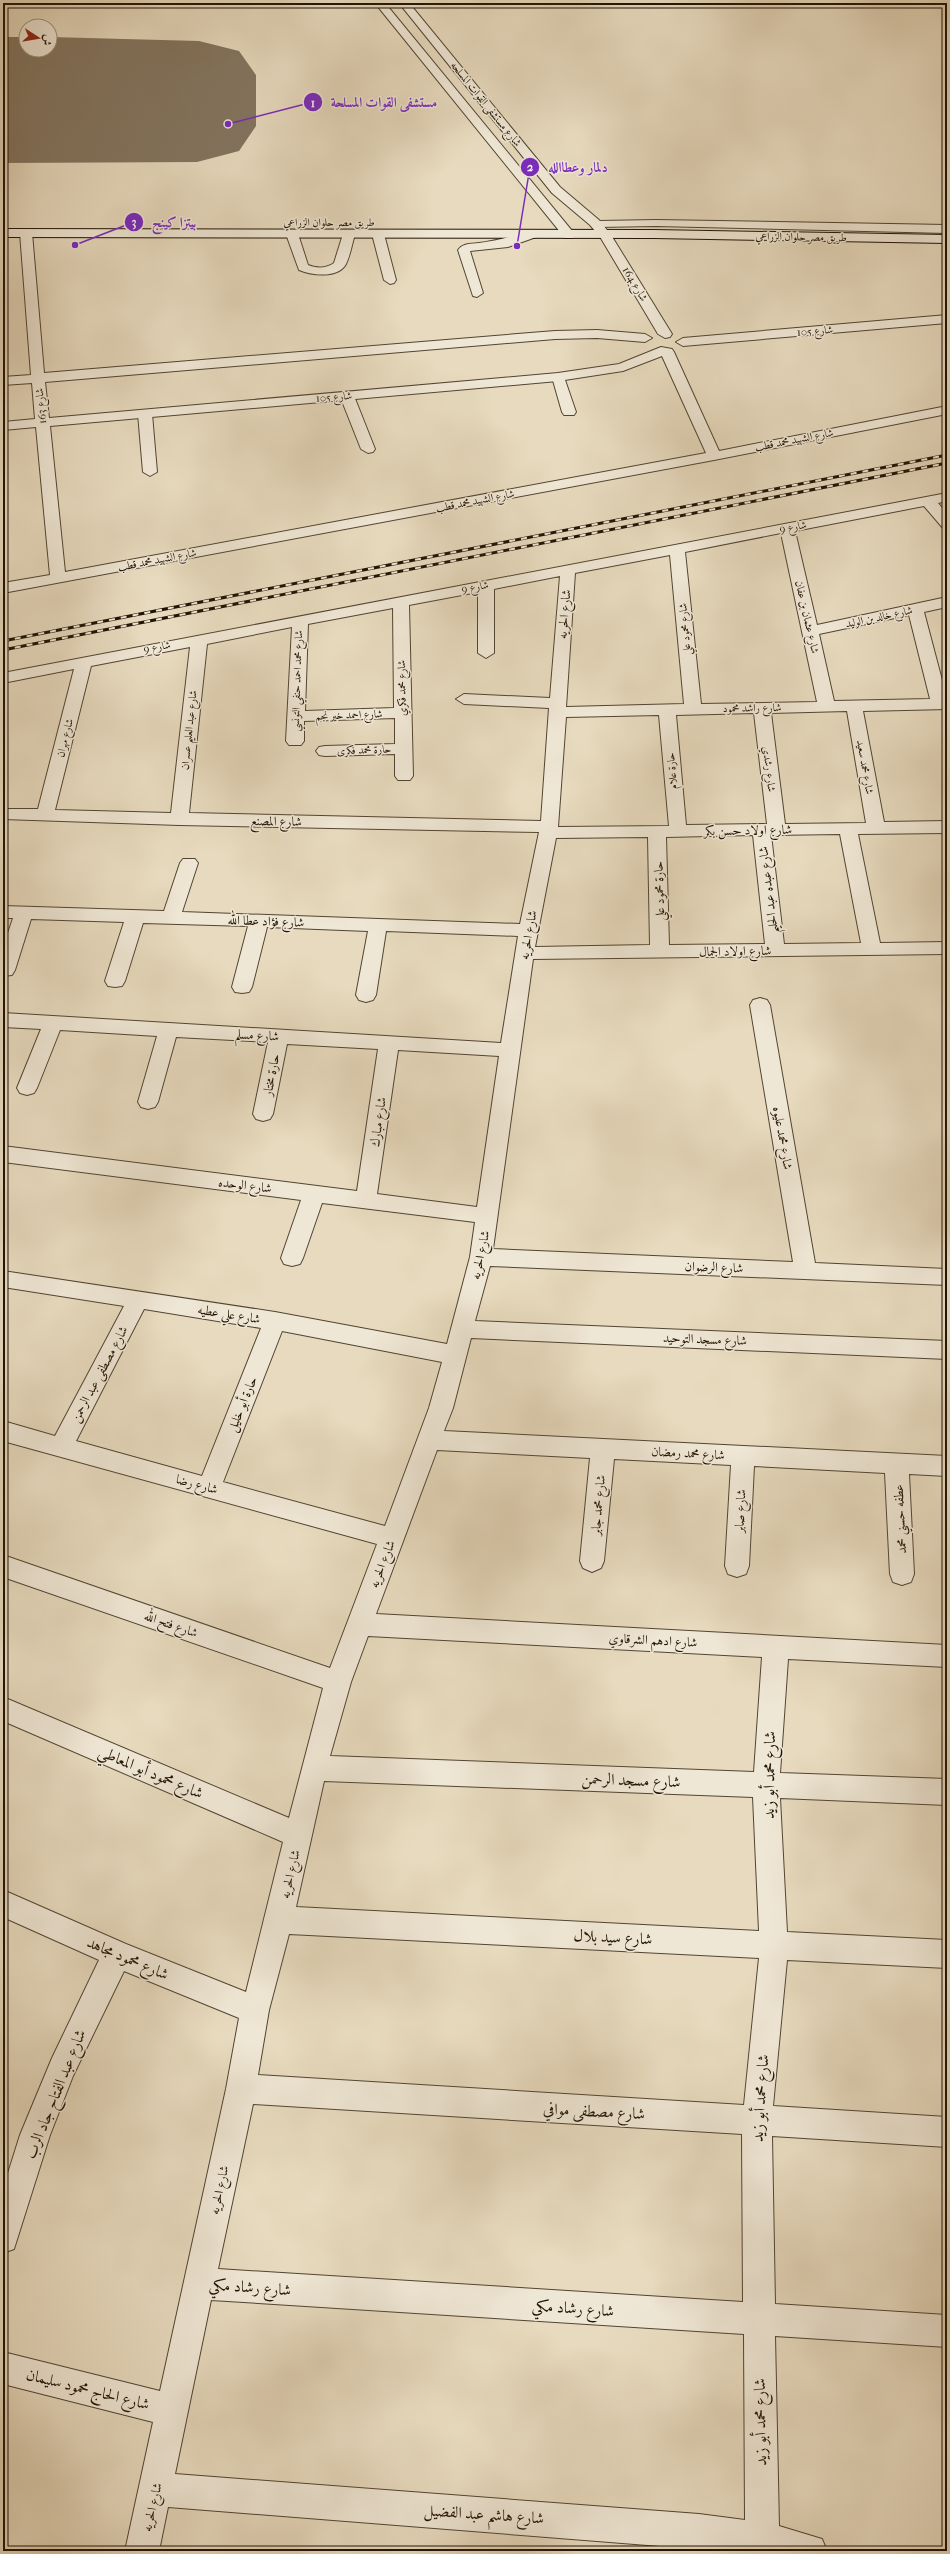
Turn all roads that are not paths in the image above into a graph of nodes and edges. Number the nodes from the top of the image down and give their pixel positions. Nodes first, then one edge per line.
1 (380, 3) edge
2 (404, 3) edge
3 (106, 221) dead end
4 (289, 222) junction
5 (558, 223) junction
6 (598, 224) junction
7 (350, 228) junction
8 (947, 229) edge
9 (3, 233) edge
10 (26, 233) junction
11 (292, 234) junction
12 (378, 234) junction
13 (535, 234) junction
14 (654, 234) junction
15 (569, 235) junction
16 (605, 235) junction
17 (947, 239) edge
18 (390, 280) dead end
19 (477, 293) dead end
20 (947, 319) edge
21 (665, 334) junction
22 (645, 338) junction
23 (683, 342) junction
24 (664, 352) junction
25 (558, 377) junction
26 (38, 378) junction
27 (3, 381) edge
28 (347, 396) junction
29 (947, 410) edge
30 (569, 412) dead end
31 (145, 414) junction
32 (42, 423) junction
33 (3, 426) edge
34 (368, 449) dead end
35 (714, 456) junction
36 (150, 472) dead end
37 (947, 498) edge
38 (928, 501) junction
39 (947, 524) edge
40 (787, 528) junction
41 (678, 548) junction
42 (568, 569) junction
43 (58, 579) junction
44 (486, 584) junction
45 (3, 588) edge
46 (401, 601) junction
47 (947, 602) edge
48 (915, 609) junction
49 (300, 620) junction
50 (810, 631) junction
51 (199, 639) junction
52 (486, 653) dead end
53 (84, 661) junction
54 (3, 678) edge
55 (464, 699) dead end
56 (944, 704) edge
57 (854, 706) junction
58 (827, 707) junction
59 (557, 708) junction
60 (762, 708) junction
61 (693, 709) junction
62 (667, 710) junction
63 (403, 713) junction
64 (296, 716) junction
65 (295, 741) dead end
66 (403, 749) junction
67 (325, 752) dead end
68 (404, 776) dead end
69 (3, 814) edge
70 (45, 816) junction
71 (179, 820) junction
72 (947, 827) edge
73 (876, 828) junction
74 (848, 829) junction
75 (549, 830) junction
76 (769, 830) junction
77 (678, 831) junction
78 (657, 832) junction
79 (189, 863) dead end
80 (3, 912) edge
81 (24, 913) junction
82 (136, 917) junction
83 (171, 918) junction
84 (259, 921) junction
85 (378, 925) junction
86 (528, 930) junction
87 (947, 948) edge
88 (872, 949) junction
89 (775, 950) junction
90 (660, 952) junction
91 (524, 953) junction
92 (5, 970) dead end
93 (115, 981) dead end
94 (242, 987) dead end
95 (366, 995) dead end
96 (760, 1005) dead end
97 (3, 1020) edge
98 (53, 1023) junction
99 (168, 1030) junction
100 (279, 1036) junction
101 (389, 1043) junction
102 (511, 1050) junction
103 (27, 1088) dead end
104 (148, 1102) dead end
105 (263, 1114) dead end
106 (3, 1154) edge
107 (314, 1194) junction
108 (366, 1200) junction
109 (487, 1216) junction
110 (292, 1258) dead end
111 (481, 1258) junction
112 (805, 1271) junction
113 (947, 1277) edge
114 (6, 1284) edge
115 (138, 1300) junction
116 (275, 1321) junction
117 (462, 1329) junction
118 (947, 1350) edge
119 (455, 1355) junction
120 (3, 1431) edge
121 (429, 1440) junction
122 (61, 1447) junction
123 (603, 1449) junction
124 (743, 1456) junction
125 (897, 1464) junction
126 (947, 1466) edge
127 (209, 1487) junction
128 (392, 1538) junction
129 (592, 1561) dead end
130 (3, 1566) edge
131 (737, 1566) dead end
132 (902, 1574) dead end
133 (359, 1624) junction
134 (776, 1647) junction
135 (947, 1656) edge
136 (338, 1682) junction
137 (3, 1709) edge
138 (314, 1768) junction
139 (766, 1785) junction
140 (947, 1792) edge
141 (298, 1836) junction
142 (3, 1903) edge
143 (279, 1920) junction
144 (774, 1946) junction
145 (117, 1954) junction
146 (947, 1954) edge
147 (255, 2010) junction
148 (241, 2089) junction
149 (757, 2121) junction
150 (947, 2132) edge
151 (3, 2238) edge
152 (200, 2284) junction
153 (758, 2320) junction
154 (947, 2332) edge
155 (3, 2368) edge
156 (172, 2410) junction
157 (156, 2489) junction
158 (762, 2545) edge
159 (142, 2551) edge
160 (810, 2551) edge

1 - 5 street, شارع مستشفى القوات المسلحه
2 - 6 street, شارع مستشفى القوات المسلحه
3 - 4 street, طريق مصر حلوان الزراعي
4 - 7 street, طريق مصر حلوان الزراعي
4 - 11 street
5 - 6 street, طريق مصر حلوان الزراعي
5 - 7 street, طريق مصر حلوان الزراعي
5 - 15 street, شارع مستشفى القوات المسلحه
6 - 8 lane
6 - 14 street, طريق مصر حلوان الزراعي
6 - 16 street, شارع مستشفى القوات المسلحه
7 - 11 street, طريق مصر حلوان الزراعي
7 - 11 lane
7 - 12 street, طريق مصر حلوان الزراعي
9 - 10 street, طريق مصر حلوان الزراعي
10 - 11 street, طريق مصر حلوان الزراعي
10 - 26 street, شارع 163
12 - 13 street, طريق مصر حلوان الزراعي
12 - 18 lane
13 - 15 street, طريق مصر حلوان الزراعي
13 - 19 lane
14 - 16 street, طريق مصر حلوان الزراعي
14 - 17 street, طريق مصر حلوان الزراعي
15 - 16 street, طريق مصر حلوان الزراعي
16 - 21 street, شارع 164
20 - 23 street, شارع 105
21 - 22 street
21 - 23 street
22 - 24 street
22 - 26 street
23 - 24 street, شارع 105
24 - 25 street, شارع 105
24 - 35 street
25 - 28 street, شارع 105
25 - 30 lane
26 - 27 street
26 - 32 street, شارع 163
28 - 31 street, شارع 105
28 - 34 lane
29 - 35 street, شارع الشهيد محمد قطب
31 - 32 street, شارع 105
31 - 36 lane
32 - 33 street, شارع 105
32 - 43 street, شارع 163
35 - 43 street, شارع الشهيد محمد قطب
37 - 38 street, شارع 9
38 - 39 street
38 - 40 street, شارع 9
40 - 41 street, شارع 9
40 - 50 street, شارع عثمان بن عفان
41 - 42 street, شارع 9
41 - 61 street, شارع محمود علي
42 - 44 street, شارع 9
42 - 59 street, شارع الحريه
43 - 45 street, شارع الشهيد محمد قطب
44 - 46 street, شارع 9
44 - 52 street
46 - 49 street, شارع 9
46 - 63 street, شارع محمد فكري
47 - 48 street, شارع خالد بن الوليد
48 - 50 street, شارع خالد بن الوليد
48 - 56 street
49 - 51 street, شارع 9
49 - 64 street, شارع محمد احمد حنفي التونسي
50 - 58 street, شارع عثمان بن عفان
51 - 53 street, شارع 9
51 - 71 street, شارع عبد العليم عسران
53 - 54 street, شارع 9
53 - 70 street, شارع مهران
55 - 59 street, شارع راشد محمود
56 - 57 street, شارع راشد محمود
57 - 58 street, شارع راشد محمود
57 - 73 street, شارع محمد سعيد
58 - 60 street, شارع راشد محمود
59 - 62 street, شارع راشد محمود
59 - 75 street, شارع الحريه
60 - 61 street, شارع راشد محمود
60 - 76 street, شارع رشدي
61 - 62 street, شارع راشد محمود
62 - 77 street, حارة علام
63 - 64 street, شارع احمد خير نجم
63 - 66 street, شارع محمد فكري
64 - 65 street, شارع محمد احمد حنفي التونسي
66 - 67 street, حارة محمد فكرى
66 - 68 street, شارع محمد فكري
69 - 70 street, شارع المصنع
70 - 71 street, شارع المصنع
71 - 75 street, شارع المصنع
72 - 73 street, شارع اولاد حسن بكر
73 - 74 street, شارع اولاد حسن بكر
74 - 76 street, شارع اولاد حسن بكر
74 - 88 street
75 - 78 street, شارع اولاد حسن بكر
75 - 86 street, شارع الحريه
76 - 77 street, شارع اولاد حسن بكر
76 - 89 street, شارع عبده عبد الحليم
77 - 78 street, شارع اولاد حسن بكر
78 - 90 street, حارة محمود علي
79 - 83 street
80 - 81 street, شارع فؤاد عطا الله
81 - 82 street, شارع فؤاد عطا الله
81 - 92 street
82 - 83 street, شارع فؤاد عطا الله
82 - 93 street
83 - 84 street, شارع فؤاد عطا الله
84 - 85 street, شارع فؤاد عطا الله
84 - 94 street
85 - 86 street, شارع فؤاد عطا الله
85 - 95 street
86 - 91 street, شارع الحريه
87 - 88 street, شارع اولاد الجمال
88 - 89 street, شارع اولاد الجمال
89 - 90 street, شارع اولاد الجمال
90 - 91 street, شارع اولاد الجمال
91 - 102 street, شارع الحريه
96 - 112 street, شارع محمد عليوه
97 - 98 street, شارع مسلم
98 - 99 street, شارع مسلم
98 - 103 street
99 - 100 street, شارع مسلم
99 - 104 street
100 - 101 street, شارع مسلم
100 - 105 street, حارة مختار
101 - 102 street, شارع مسلم
101 - 108 street, شارع مبارك
102 - 109 street, شارع الحريه
106 - 107 street, شارع الوحده
107 - 108 street, شارع الوحده
107 - 110 street
108 - 109 street, شارع الوحده
109 - 111 street, شارع الحريه
111 - 112 street, شارع الرضوان
111 - 117 street, شارع الحريه
112 - 113 street, شارع الرضوان
114 - 115 street, شارع علي عطيه
115 - 116 street, شارع علي عطيه
115 - 122 street, شارع مصطفى عبد الرحمن
116 - 119 street, شارع علي عطيه
116 - 127 street, حارة أبو خليل
117 - 118 street, شارع مسجد التوحيد
117 - 119 street, شارع الحريه
119 - 121 street, شارع الحريه
120 - 122 street, شارع رضا
121 - 123 street, شارع محمد رمضان
121 - 128 street, شارع الحريه
122 - 127 street, شارع رضا
123 - 124 street, شارع محمد رمضان
123 - 129 street, شارع محمد جابر
124 - 125 street, شارع محمد رمضان
124 - 131 street, شارع صابر
125 - 126 street, شارع محمد رمضان
125 - 132 street, عطفه حسني محمد
127 - 128 street, شارع رضا
128 - 133 street, شارع الحريه
130 - 136 street, شارع فتح الله
133 - 134 street, شارع ادهم الشرقاوي
133 - 136 street, شارع الحريه
134 - 135 street, شارع ادهم الشرقاوي
134 - 139 street, شارع محمد أبو زيد
136 - 138 street, شارع الحريه
137 - 141 street, شارع محمود أبو المعاطي
138 - 139 street, شارع مسجد الرحمن
138 - 141 street, شارع الحريه
139 - 140 street, شارع مسجد الرحمن
139 - 144 street, شارع محمد أبو زيد
141 - 143 street, شارع الحريه
142 - 145 street, شارع محمود مجاهد
143 - 144 street, شارع سيد بلال
143 - 147 street, شارع الحريه
144 - 146 street, شارع سيد بلال
144 - 149 street, شارع محمد أبو زيد
145 - 147 street, شارع محمود مجاهد
145 - 151 street, شارع عبد الفتاح جاد الرب
147 - 148 street, شارع الحريه
148 - 149 street, شارع مصطفى موافي
148 - 152 street, شارع الحريه
149 - 150 street, شارع مصطفى موافي
149 - 153 street, شارع محمد أبو زيد
152 - 153 street, شارع رشاد مكي
152 - 156 street, شارع الحريه
153 - 154 street, شارع رشاد مكي
153 - 158 street, شارع محمد أبو زيد
155 - 156 street, شارع الحاج محمود سليمان
156 - 157 street, شارع الحريه
157 - 158 street, شارع هاشم عبد الفضيل
157 - 159 street, شارع الحريه
158 - 160 street, شارع هاشم عبد الفضيل

